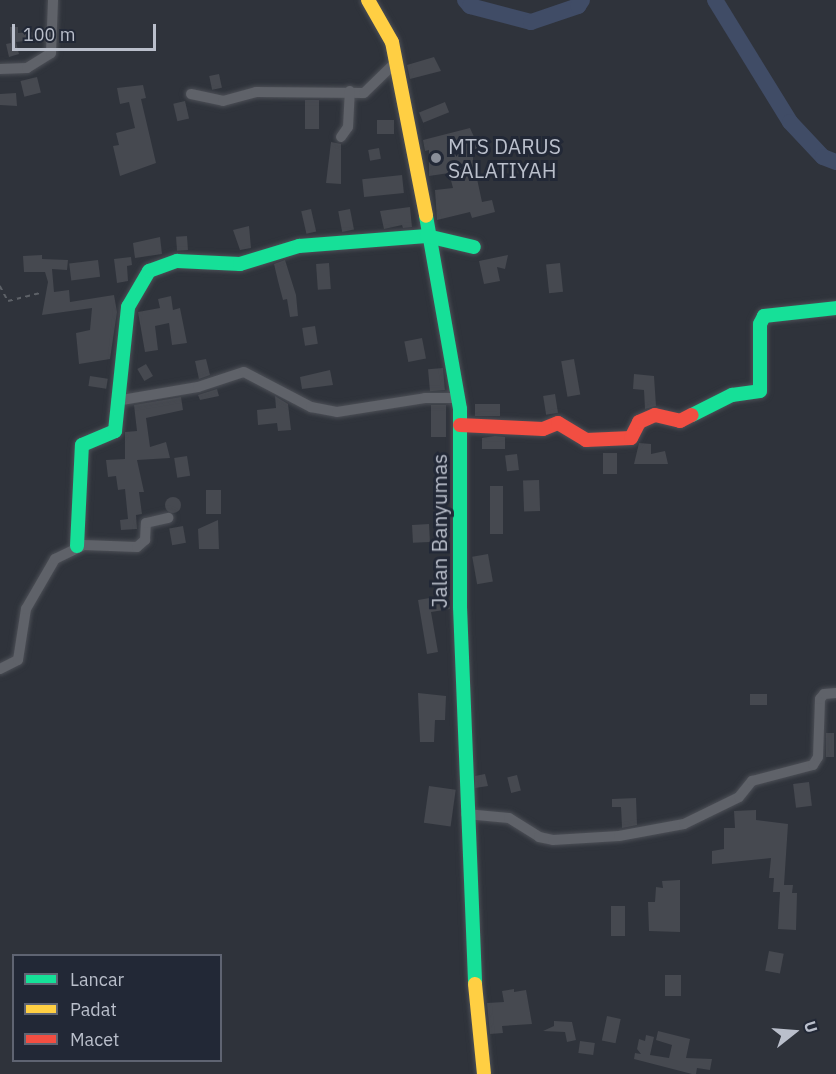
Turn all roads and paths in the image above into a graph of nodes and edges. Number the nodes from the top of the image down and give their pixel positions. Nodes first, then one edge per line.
1 (53, 0) edge
2 (368, 0) edge
3 (396, 62) junction
4 (0, 69) edge
5 (350, 91) junction
6 (191, 94) dead end
7 (341, 137) dead end
8 (427, 236) junction
9 (474, 247) dead end
10 (0, 286) edge
11 (39, 293) dead end
12 (836, 308) edge
13 (457, 398) junction
14 (116, 401) junction
15 (460, 425) junction
16 (168, 518) dead end
17 (77, 546) junction
18 (0, 669) edge
19 (836, 693) edge
20 (466, 814) junction
21 (484, 1074) edge

1 - 4 street
2 - 3 street, Jalan Banyumas
3 - 5 street
3 - 8 street, Jalan Banyumas
5 - 6 street
5 - 7 street
8 - 9 street
8 - 13 street, Jalan Banyumas
8 - 14 street
10 - 11 path
12 - 15 street
13 - 14 street
13 - 15 street, Jalan Banyumas
14 - 17 street
15 - 20 street, Jalan Banyumas
16 - 17 street
17 - 18 street
19 - 20 street
20 - 21 street, Jalan Banyumas

